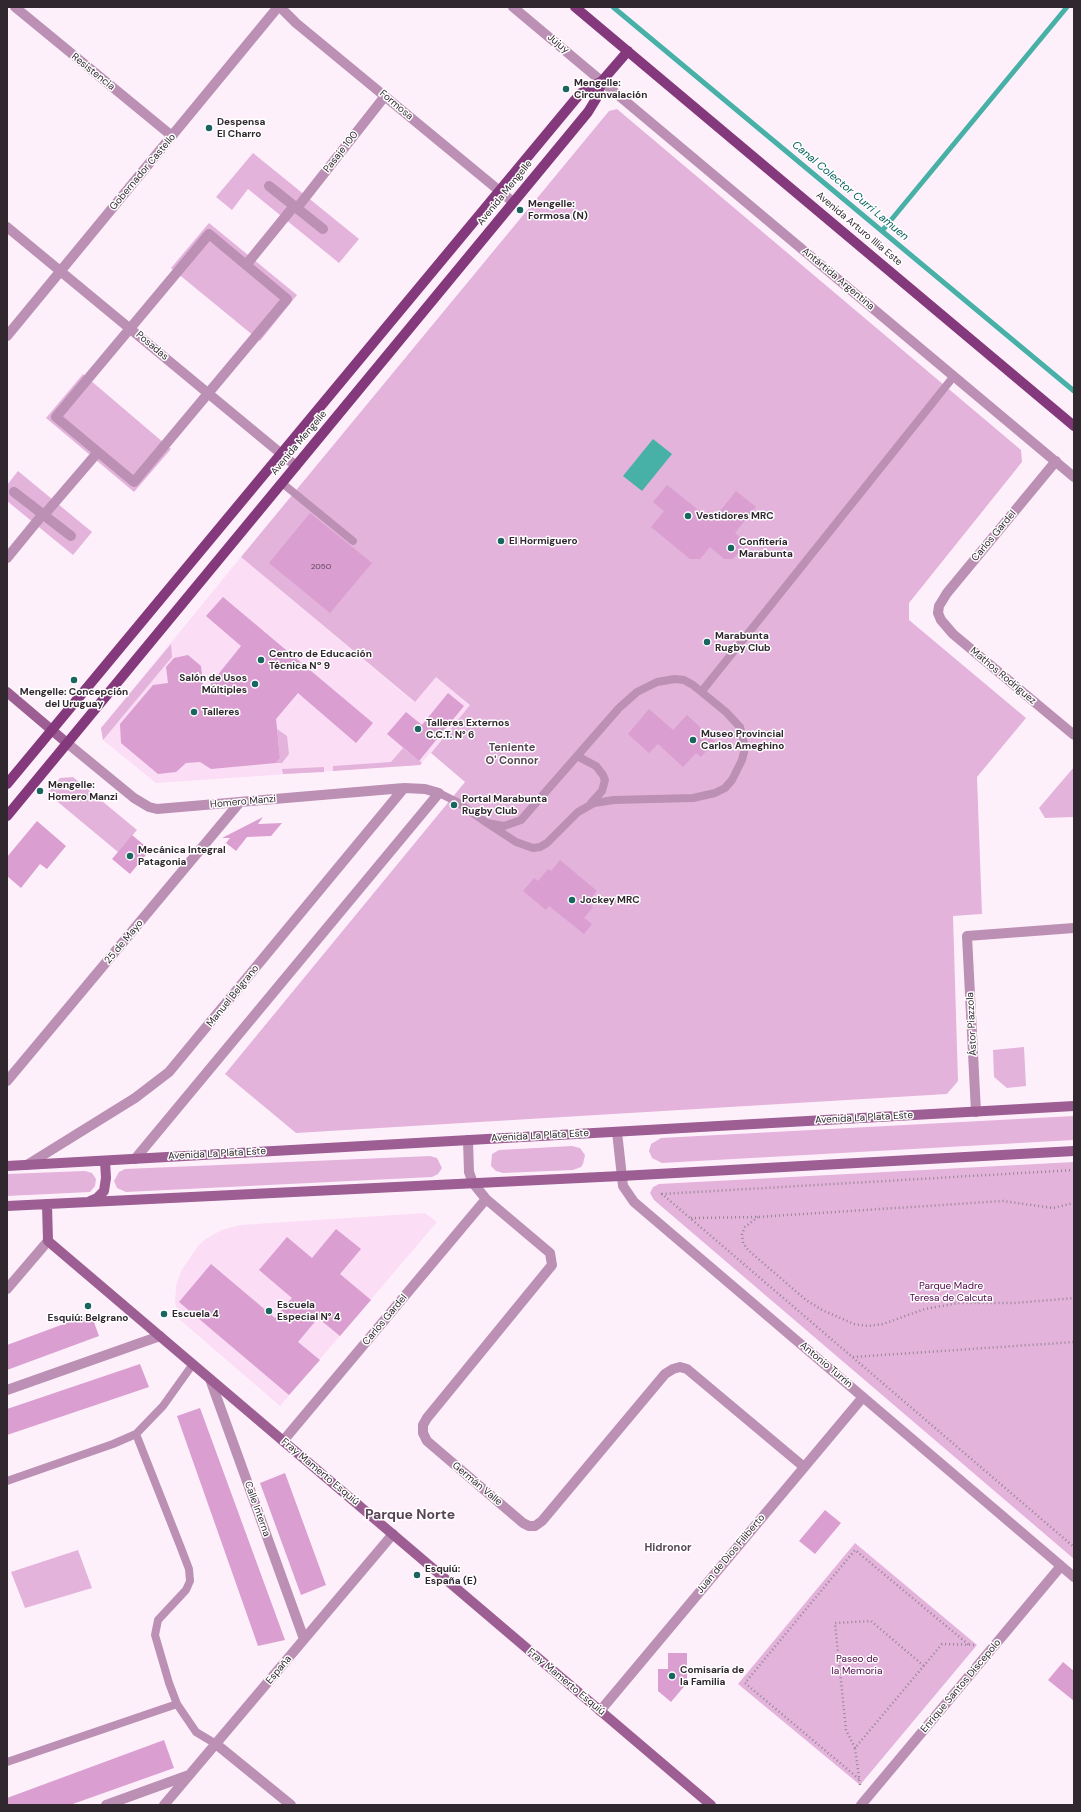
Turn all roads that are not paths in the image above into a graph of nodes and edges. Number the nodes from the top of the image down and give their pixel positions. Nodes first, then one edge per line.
1 (15, 7) edge
2 (279, 7) edge
3 (513, 7) edge
4 (576, 7) edge
5 (628, 51) junction
6 (602, 81) junction
7 (385, 96) junction
8 (172, 136) junction
9 (269, 186) dead end
10 (499, 191) junction
11 (513, 202) junction
12 (295, 207) junction
13 (7, 227) edge
14 (323, 229) dead end
15 (246, 264) junction
16 (61, 271) junction
17 (130, 328) junction
18 (7, 336) edge
19 (954, 376) junction
20 (208, 393) junction
21 (1074, 426) edge
22 (98, 452) junction
23 (281, 454) junction
24 (1056, 461) junction
25 (296, 466) junction
26 (1074, 476) edge
27 (282, 483) junction
28 (14, 492) dead end
29 (44, 515) junction
30 (71, 536) dead end
31 (353, 541) dead end
32 (7, 558) edge
33 (938, 613) joint
34 (702, 691) junction
35 (7, 692) edge
36 (52, 730) junction
37 (1074, 735) edge
38 (68, 743) junction
39 (577, 756) junction
40 (7, 784) edge
41 (404, 788) junction
42 (439, 793) junction
43 (240, 802) junction
44 (586, 807) junction
45 (7, 816) edge
46 (487, 823) junction
47 (1074, 928) edge
48 (7, 1081) edge
49 (1074, 1106) edge
50 (976, 1112) junction
51 (618, 1132) junction
52 (468, 1140) junction
53 (1074, 1151) edge
54 (135, 1159) junction
55 (105, 1161) junction
56 (27, 1165) junction
57 (7, 1166) edge
58 (621, 1176) junction
59 (473, 1183) junction
60 (486, 1199) junction
61 (89, 1202) junction
62 (47, 1204) junction
63 (7, 1206) edge
64 (48, 1241) junction
65 (7, 1289) edge
66 (160, 1336) junction
67 (193, 1364) junction
68 (210, 1379) junction
69 (7, 1390) edge
70 (863, 1397) junction
71 (136, 1434) junction
72 (283, 1441) junction
73 (804, 1467) junction
74 (7, 1481) edge
75 (393, 1534) junction
76 (1061, 1566) junction
77 (1074, 1577) edge
78 (304, 1639) junction
79 (177, 1704) junction
80 (600, 1711) junction
81 (216, 1744) junction
82 (7, 1762) edge
83 (190, 1775) junction
84 (106, 1805) edge
85 (164, 1805) edge
86 (291, 1805) edge
87 (711, 1805) edge
88 (861, 1805) edge

1 - 8 street, Resistencia
2 - 7 street, Formosa
2 - 8 street, Gobernador Castello
3 - 6 street, Jujuy
4 - 5 main road, Avenida Arturo Illia Este
5 - 6 main road, Avenida Mengelle
5 - 21 main road, Avenida Arturo Illia Este
6 - 10 main road, Avenida Mengelle
6 - 11 main road, Avenida Mengelle
6 - 19 street, Antártida Argentina
7 - 10 street, Formosa
7 - 12 street, Pasaje 100
8 - 16 street, Gobernador Castello
9 - 12 street
10 - 11 street, Formosa
10 - 23 main road, Avenida Mengelle
11 - 25 main road, Avenida Mengelle
12 - 14 street
12 - 15 street, Pasaje 100
13 - 16 street, Posadas
15 - 17 street
15 - 20 street
16 - 17 street, Posadas
16 - 18 street, Gobernador Castello
17 - 20 street, Posadas
17 - 22 street
19 - 24 street, Antártida Argentina
19 - 34 lane
20 - 22 street
20 - 23 street, Posadas
22 - 29 street
23 - 25 street, Posadas
23 - 36 main road, Avenida Mengelle
24 - 26 street, Antártida Argentina
24 - 33 street, Carlos Gardel
25 - 27 main road, Avenida Mengelle
27 - 31 lane
27 - 38 main road, Avenida Mengelle
28 - 29 street
29 - 30 street
29 - 32 street
33 - 37 street, Mathos Rodríguez
34 - 39 lane
34 - 44 lane
35 - 36 main road
36 - 38 main road
36 - 40 main road, Avenida Mengelle
38 - 43 street, Homero Manzi
38 - 45 main road, Avenida Mengelle
39 - 44 lane
39 - 46 lane
41 - 42 street, Homero Manzi
41 - 43 street, Homero Manzi
41 - 56 street, Manuel Belgrano
42 - 46 lane
42 - 54 street
43 - 48 street, 25 de Mayo
44 - 46 lane
47 - 50 street, Ástor Piazzola
49 - 50 main road, Avenida La Plata Este
50 - 51 main road, Avenida La Plata Este
51 - 52 main road, Avenida La Plata Este
51 - 58 street, Antonio Turrín
52 - 54 main road, Avenida La Plata Este
52 - 59 street, Germán Valle
53 - 58 main road
54 - 55 main road, Avenida La Plata Este
55 - 56 main road, Avenida La Plata Este
55 - 61 main road
56 - 57 main road, Avenida La Plata Este
58 - 59 main road
58 - 70 street, Antonio Turrín
59 - 60 street, Germán Valle
59 - 61 main road
60 - 72 street, Carlos Gardel
60 - 73 street, Germán Valle
61 - 62 main road
62 - 63 main road
62 - 64 main road
64 - 65 street
64 - 66 main road, Fray Mamerto Esquiú
66 - 67 main road, Fray Mamerto Esquiú
66 - 69 street
67 - 68 main road, Fray Mamerto Esquiú
67 - 71 lane
68 - 72 main road, Fray Mamerto Esquiú
68 - 78 street, Calle Interna
70 - 73 street, Juan de Dios Filiberto
70 - 76 street, Antonio Turrín
71 - 74 lane
71 - 79 lane
72 - 75 main road, Fray Mamerto Esquiú
73 - 80 street, Juan de Dios Filiberto
75 - 78 street, España
75 - 80 main road, Fray Mamerto Esquiú
76 - 77 street, Antonio Turrín
76 - 88 street, Enrique Santos Discepolo
78 - 81 street, España
79 - 81 lane
79 - 82 lane
80 - 87 main road, Fray Mamerto Esquiú
81 - 83 street, España
81 - 86 street
83 - 84 street
83 - 85 street, España

